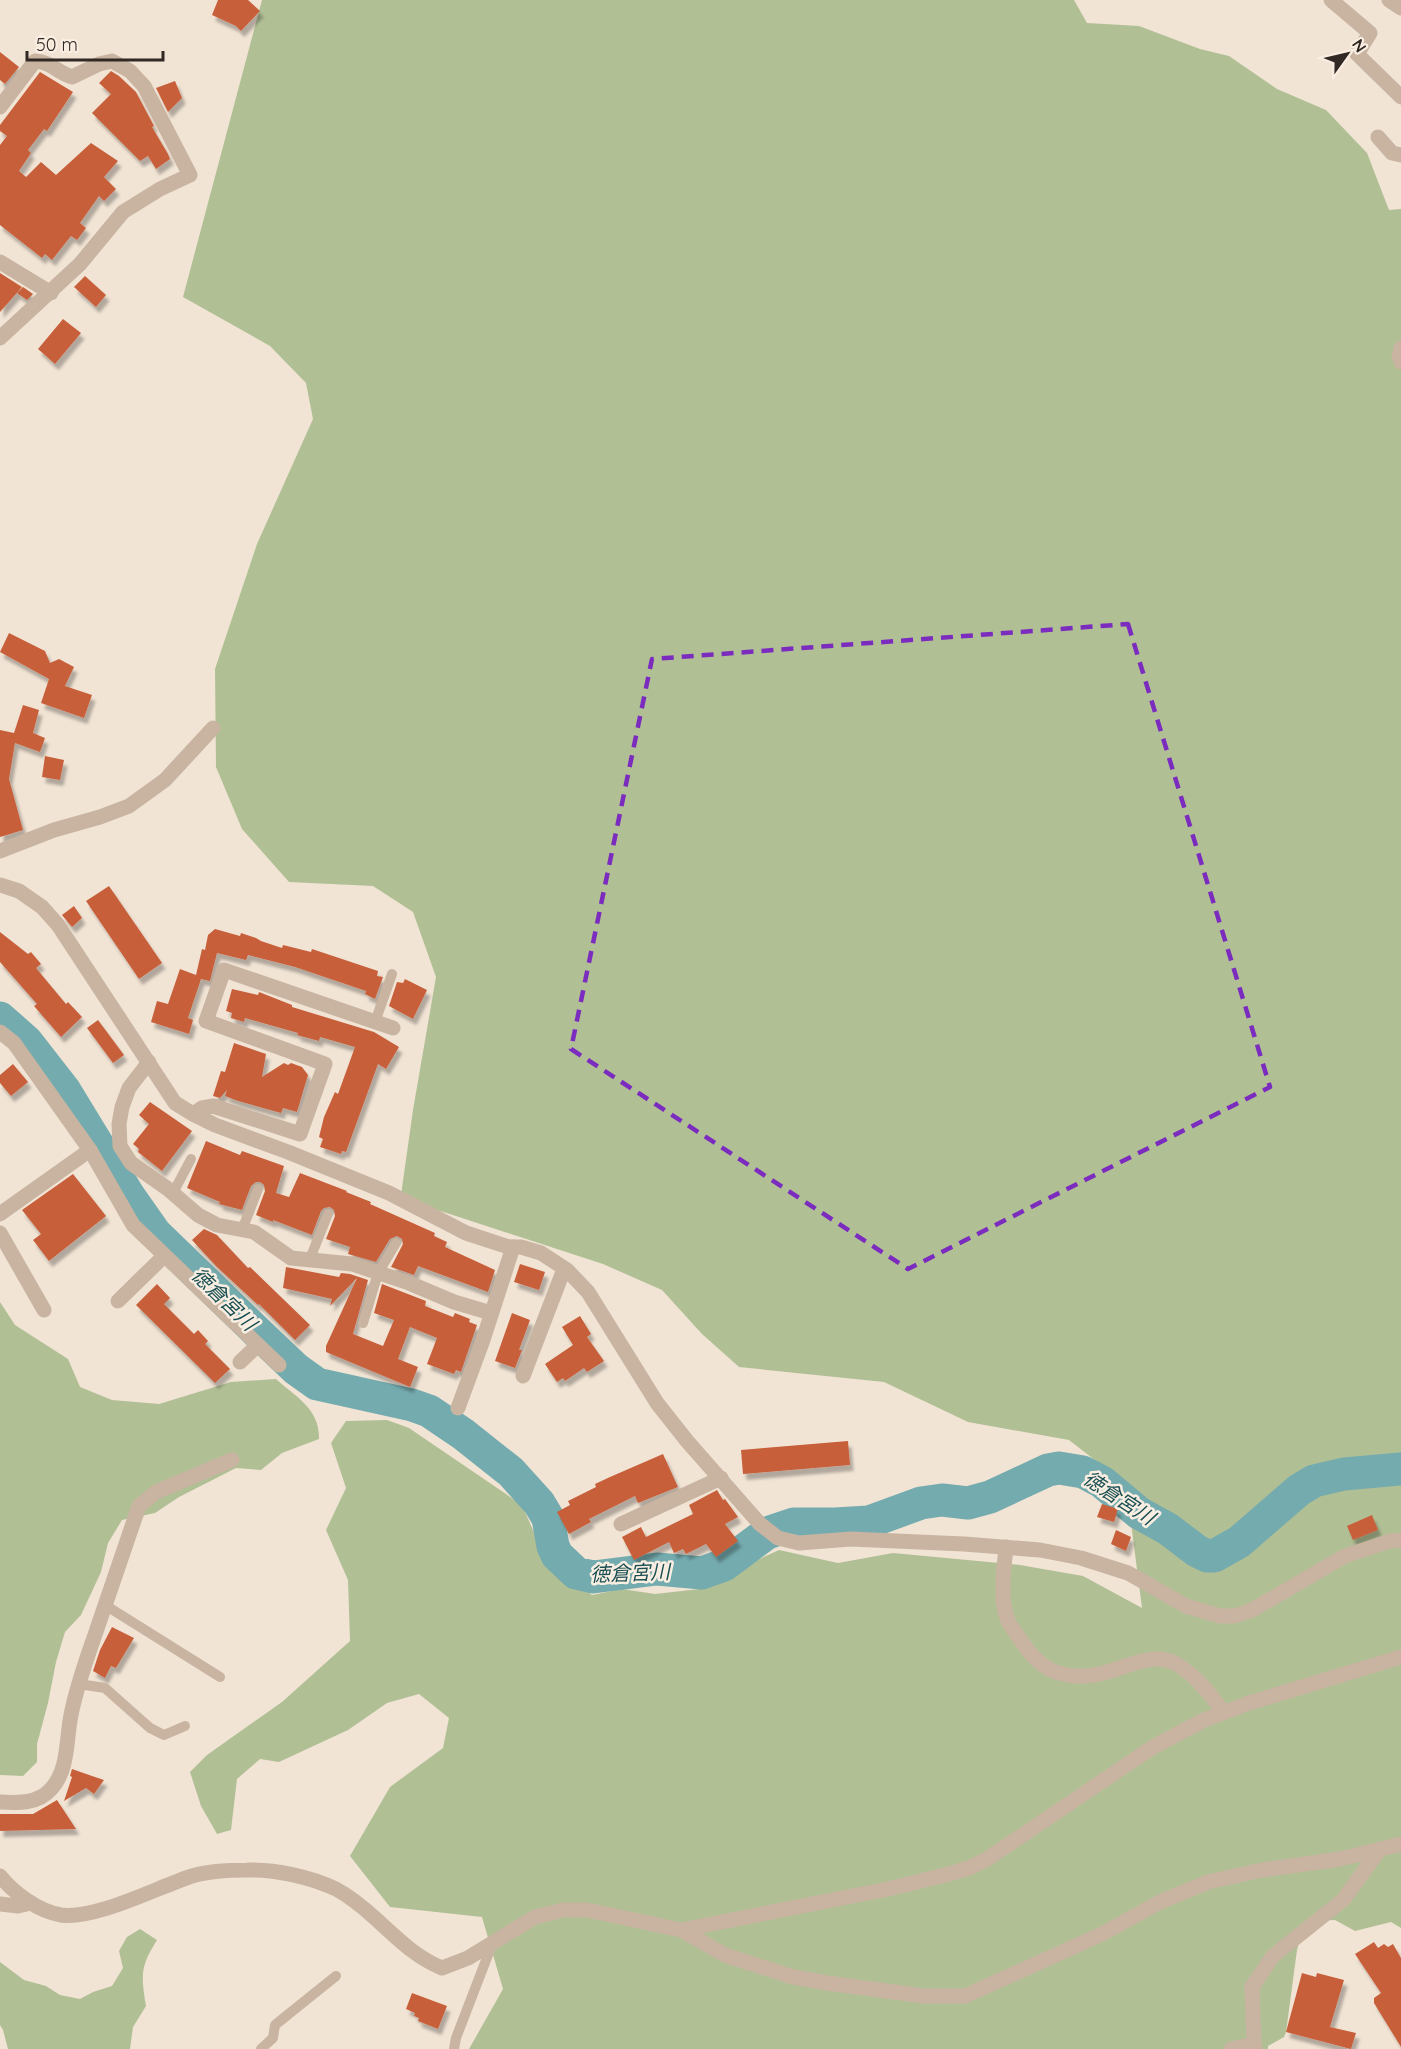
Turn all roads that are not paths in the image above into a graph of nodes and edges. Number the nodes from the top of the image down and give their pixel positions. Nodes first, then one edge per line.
1 (1331, 0) edge
2 (1389, 0) edge
3 (1401, 8) edge
4 (1401, 97) edge
5 (0, 108) edge
6 (1378, 137) dead end
7 (1401, 155) edge
8 (0, 262) edge
9 (51, 293) junction
10 (0, 338) edge
11 (1401, 348) edge
12 (1401, 362) edge
13 (213, 728) dead end
14 (0, 851) edge
15 (0, 885) edge
16 (392, 974) dead end
17 (375, 1022) junction
18 (393, 1028) dead end
19 (0, 1032) edge
20 (149, 1062) junction
21 (193, 1114) junction
22 (90, 1150) junction
23 (191, 1160) dead end
24 (258, 1189) dead end
25 (173, 1193) junction
26 (0, 1214) edge
27 (328, 1214) dead end
28 (242, 1230) junction
29 (0, 1233) edge
30 (396, 1243) dead end
31 (513, 1247) junction
32 (164, 1256) junction
33 (309, 1261) junction
34 (564, 1269) junction
35 (378, 1273) junction
36 (118, 1300) dead end
37 (44, 1310) dead end
38 (491, 1313) junction
39 (363, 1323) dead end
40 (258, 1344) junction
41 (240, 1362) dead end
42 (279, 1365) dead end
43 (523, 1376) dead end
44 (458, 1408) dead end
45 (232, 1460) dead end
46 (721, 1478) junction
47 (621, 1524) dead end
48 (1401, 1540) edge
49 (1006, 1547) junction
50 (105, 1605) junction
51 (1401, 1658) edge
52 (220, 1677) dead end
53 (79, 1684) junction
54 (1223, 1712) junction
55 (185, 1726) dead end
56 (0, 1802) edge
57 (1401, 1844) edge
58 (1380, 1849) junction
59 (0, 1876) edge
60 (31, 1903) junction
61 (0, 1904) edge
62 (681, 1930) junction
63 (494, 1941) junction
64 (336, 1976) dead end
65 (1254, 2047) edge
66 (261, 2049) edge
67 (454, 2049) edge
68 (1232, 2049) edge

1 - 4 street
2 - 3 street
5 - 9 street
6 - 7 street
8 - 9 street
9 - 10 street
11 - 12 street
13 - 14 street
15 - 20 street
16 - 17 lane
17 - 18 street
17 - 21 street
19 - 22 street
20 - 21 street
20 - 25 street
21 - 31 street
22 - 26 street
22 - 32 street
23 - 25 lane
24 - 28 lane
25 - 28 street
27 - 33 lane
28 - 33 street
29 - 37 street
30 - 35 lane
31 - 34 street
31 - 38 street
32 - 36 street
32 - 40 street
33 - 35 street
34 - 43 street
34 - 46 street
35 - 38 street
35 - 39 lane
38 - 44 street
40 - 41 street
40 - 42 street
45 - 50 street
46 - 47 street
46 - 49 street
48 - 49 street
49 - 54 street
50 - 52 lane
50 - 53 street
51 - 54 street
53 - 55 lane
53 - 56 street
54 - 62 street
57 - 58 street
58 - 62 street
58 - 65 street
59 - 60 street
60 - 61 street
60 - 63 street
62 - 63 street
63 - 67 lane
64 - 66 lane
65 - 68 street

